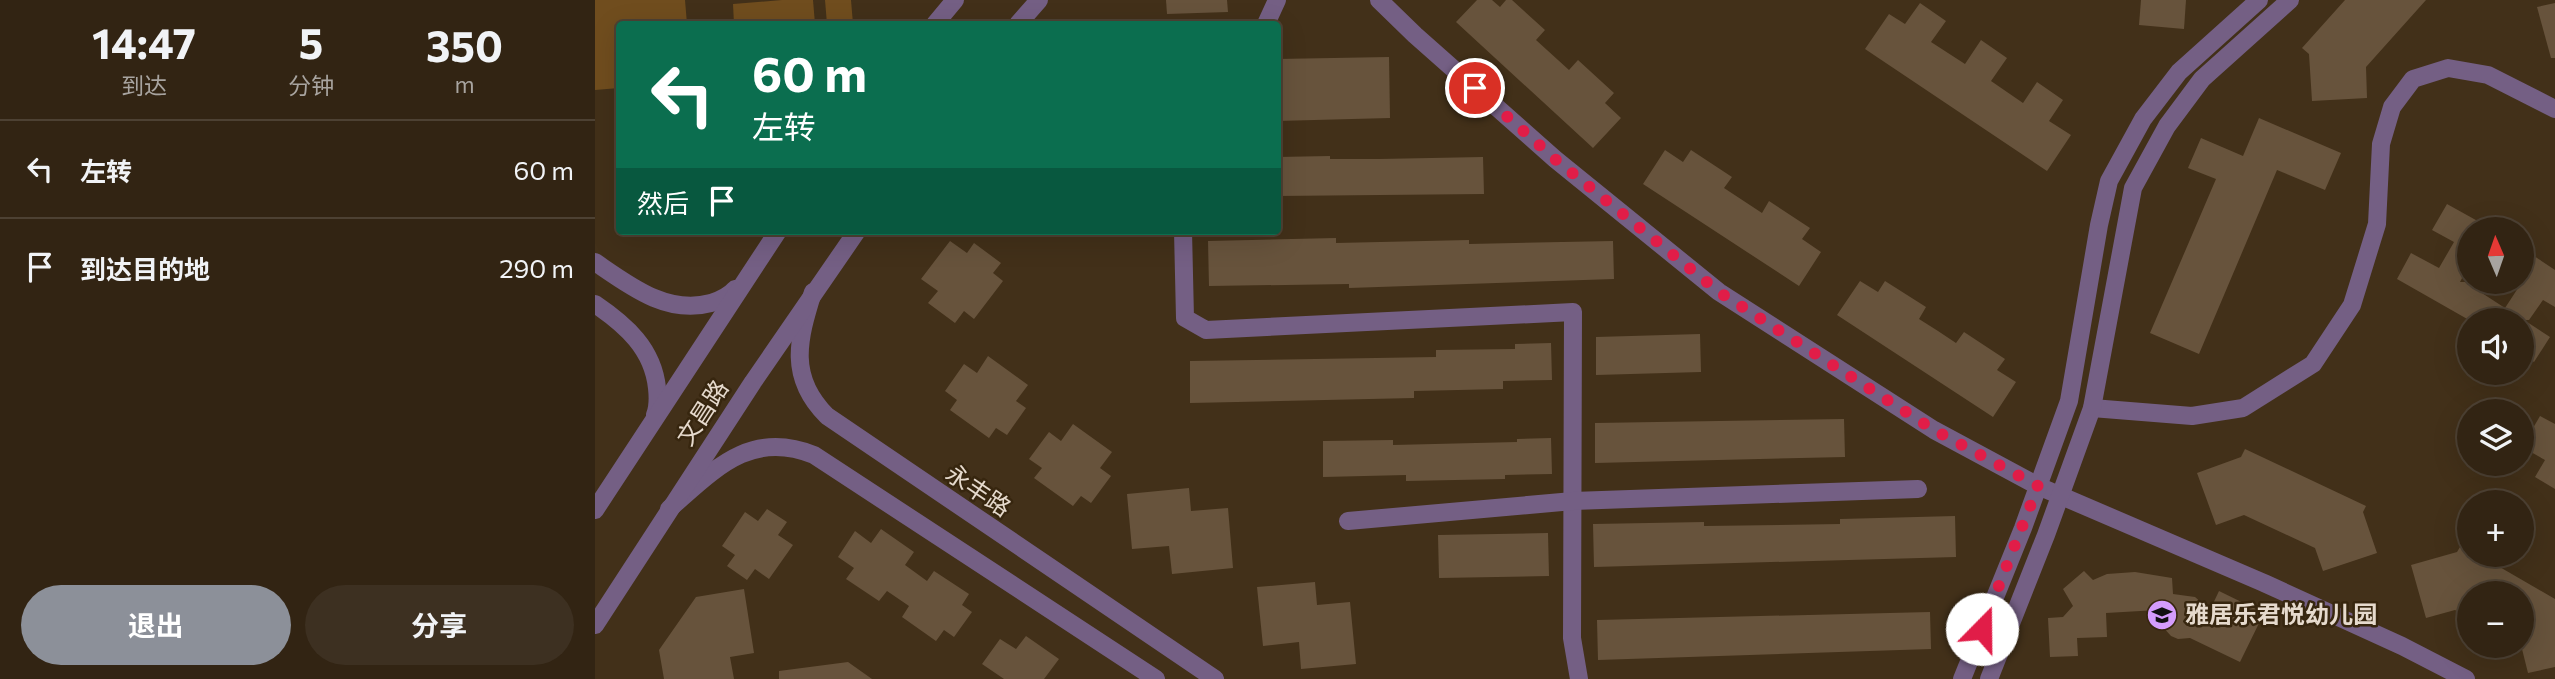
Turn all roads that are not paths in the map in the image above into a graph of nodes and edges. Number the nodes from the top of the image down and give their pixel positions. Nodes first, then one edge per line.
1 (955, 0) edge
2 (1039, 0) edge
3 (1277, 0) edge
4 (1379, 0) edge
5 (2259, 0) edge
6 (2290, 0) edge
7 (938, 21) edge
8 (1021, 21) edge
9 (1267, 21) edge
10 (2555, 110) edge
11 (775, 235) edge
12 (854, 235) edge
13 (1183, 235) edge
14 (595, 262) edge
15 (752, 271) junction
16 (813, 292) junction
17 (595, 304) edge
18 (2092, 408) junction
19 (646, 432) junction
20 (2038, 486) junction
21 (1918, 489) dead end
22 (2060, 496) junction
23 (1573, 501) junction
24 (669, 509) junction
25 (595, 510) edge
26 (1348, 521) dead end
27 (595, 625) edge
28 (1156, 679) edge
29 (1215, 679) edge
30 (1579, 679) edge
31 (1962, 679) edge
32 (1989, 679) edge
33 (2466, 679) edge

1 - 7 street
2 - 8 street
3 - 9 street
4 - 20 street
5 - 20 street
6 - 18 street
10 - 18 street
11 - 15 street, 文昌路
12 - 16 street, 文昌路
13 - 23 street
14 - 15 street
15 - 19 street, 文昌路
16 - 24 street, 文昌路
16 - 29 street, 永丰路
17 - 19 street
18 - 22 street
19 - 25 street, 文昌路
20 - 22 street
20 - 31 street
21 - 23 street
22 - 32 street
22 - 33 street
23 - 26 street
23 - 30 street
24 - 27 street, 文昌路
24 - 28 street

